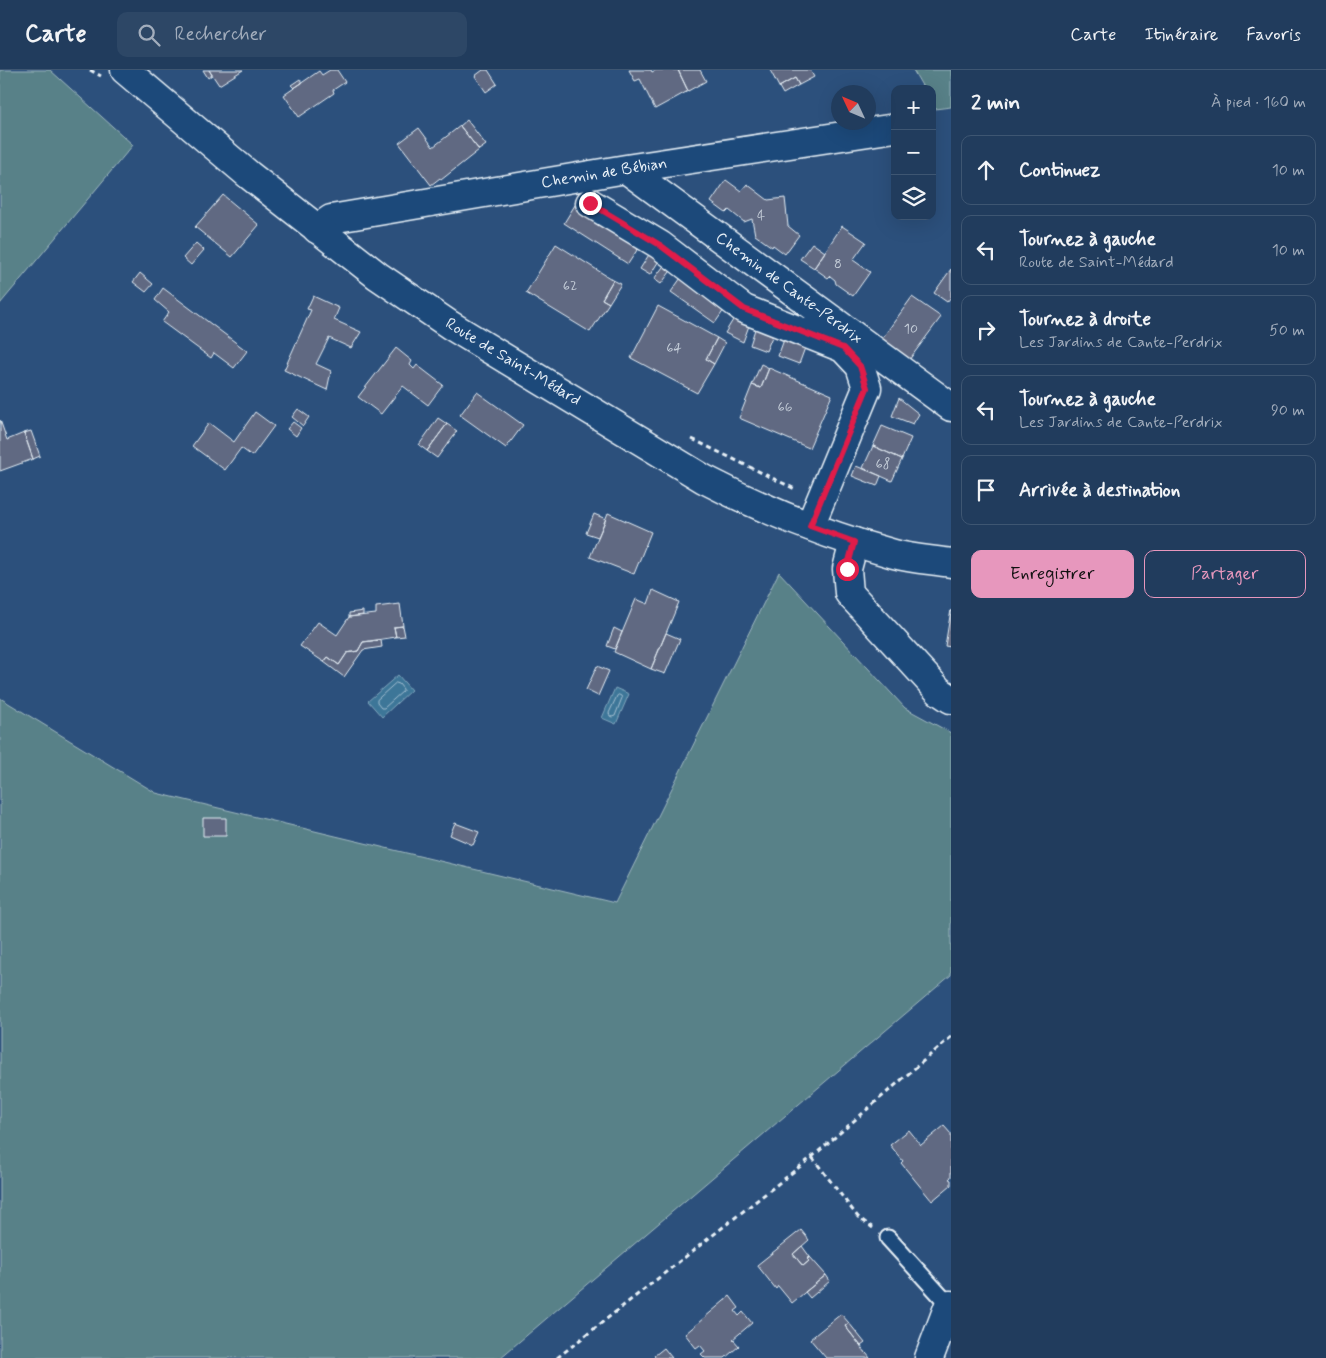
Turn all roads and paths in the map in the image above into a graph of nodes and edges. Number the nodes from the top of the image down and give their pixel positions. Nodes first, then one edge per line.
1 (125, 70) edge
2 (891, 129) edge
3 (626, 169) junction
4 (590, 203) dead end
5 (317, 229) junction
6 (951, 407) edge
7 (689, 437) dead end
8 (815, 514) junction
9 (854, 542) junction
10 (951, 563) edge
11 (951, 699) edge
12 (951, 1037) edge
13 (812, 1157) junction
14 (888, 1238) joint
15 (950, 1305) edge
16 (557, 1358) edge
17 (929, 1358) edge

1 - 5 street, Route de Saint-Médard
2 - 3 street, Chemin de Bébian
3 - 5 street, Chemin de Bébian
3 - 6 street, Chemin de Cante-Perdrix
4 - 8 street
5 - 8 street, Route de Saint-Médard
7 - 8 path
8 - 9 street, Route de Saint-Médard
9 - 10 street, Route de Saint-Médard
9 - 11 street
12 - 13 path
13 - 14 path
13 - 16 path
14 - 15 lane
15 - 17 street

